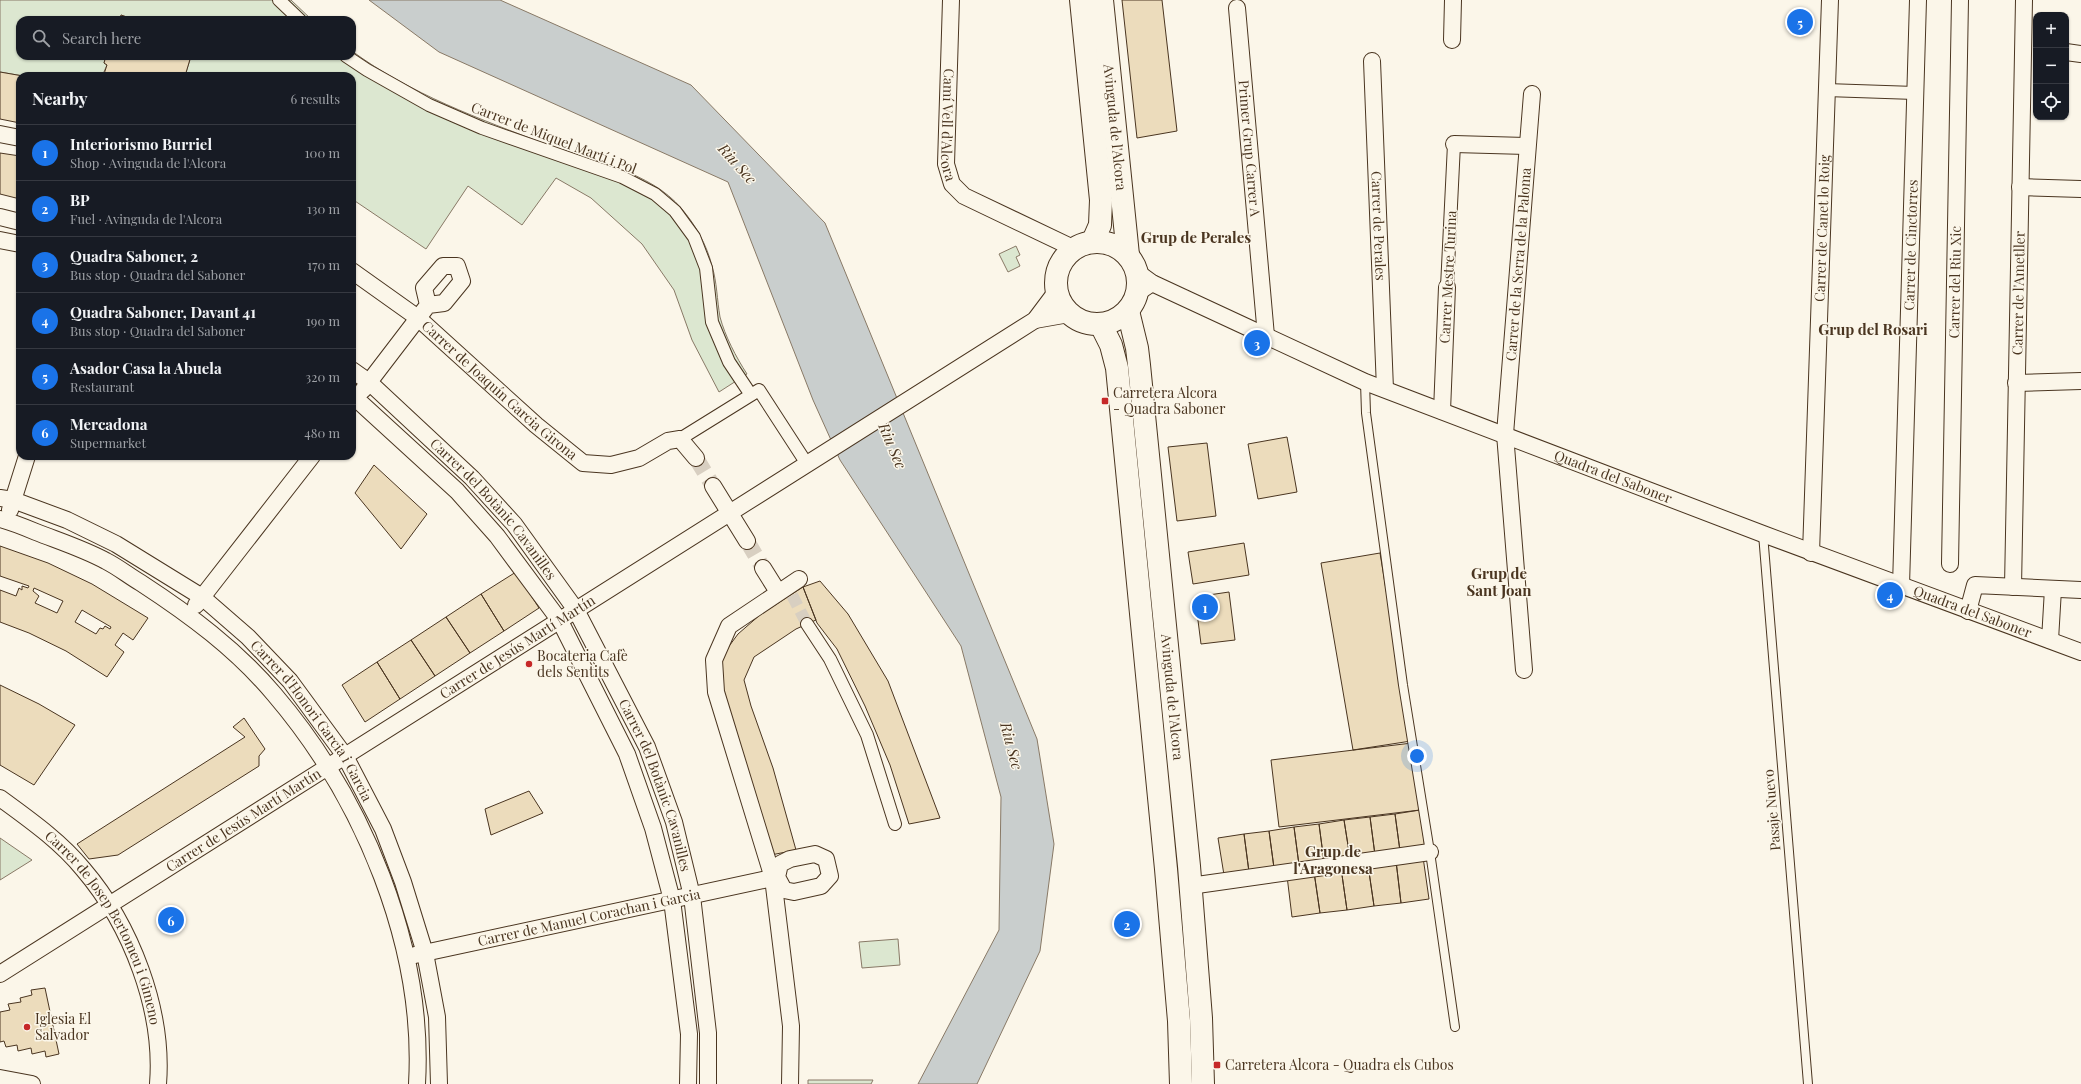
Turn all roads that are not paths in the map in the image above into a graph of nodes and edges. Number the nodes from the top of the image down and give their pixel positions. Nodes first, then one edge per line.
1 (278, 0) edge
2 (951, 0) edge
3 (1081, 0) edge
4 (1102, 0) edge
5 (1453, 0) edge
6 (1830, 0) edge
7 (1918, 0) edge
8 (1960, 0) edge
9 (2024, 0) edge
10 (1237, 8) dead end
11 (296, 16) edge
12 (1452, 40) dead end
13 (2029, 49) edge
14 (2069, 52) edge
15 (2081, 54) edge
16 (352, 60) edge
17 (1372, 61) dead end
18 (1826, 90) junction
19 (1915, 93) junction
20 (1532, 94) dead end
21 (0, 134) edge
22 (16, 137) edge
23 (1454, 144) joint
24 (1527, 146) junction
25 (2020, 187) junction
26 (2081, 188) edge
27 (0, 217) edge
28 (16, 221) edge
29 (0, 240) edge
30 (16, 243) edge
31 (1083, 245) junction
32 (356, 274) edge
33 (1136, 283) junction
34 (1447, 287) joint
35 (1056, 292) junction
36 (428, 305) dead end
37 (1069, 314) junction
38 (418, 318) junction
39 (1035, 320) junction
40 (1101, 325) junction
41 (1266, 336) junction
42 (356, 373) edge
43 (369, 382) junction
44 (1365, 382) junction
45 (2081, 382) edge
46 (2016, 383) junction
47 (1385, 390) junction
48 (755, 393) junction
49 (356, 396) edge
50 (356, 402) edge
51 (1442, 411) junction
52 (1505, 434) junction
53 (680, 438) junction
54 (696, 458) tunnel mouth
55 (25, 460) edge
56 (309, 460) edge
57 (807, 464) junction
58 (713, 486) tunnel mouth
59 (7, 499) edge
60 (730, 513) junction
61 (3, 520) edge
62 (1763, 534) junction
63 (747, 541) tunnel mouth
64 (1812, 553) junction
65 (1950, 564) dead end
66 (763, 568) tunnel mouth
67 (1901, 586) junction
68 (2013, 587) junction
69 (2053, 589) junction
70 (2081, 590) edge
71 (202, 597) junction
72 (576, 610) junction
73 (1968, 611) junction
74 (189, 615) junction
75 (560, 621) junction
76 (807, 624) tunnel mouth
77 (2050, 640) junction
78 (2081, 652) edge
79 (1524, 670) dead end
80 (345, 756) junction
81 (329, 767) junction
82 (0, 798) edge
83 (895, 824) dead end
84 (1430, 852) junction
85 (775, 878) junction
86 (1190, 886) junction
87 (692, 896) junction
88 (672, 900) junction
89 (111, 904) junction
90 (425, 953) junction
91 (406, 957) junction
92 (0, 974) edge
93 (1455, 1027) dead end
94 (0, 1078) edge
95 (32, 1084) edge
96 (158, 1084) edge
97 (417, 1084) edge
98 (439, 1084) edge
99 (688, 1084) edge
100 (708, 1084) edge
101 (790, 1084) edge
102 (1180, 1084) edge
103 (1203, 1084) edge
104 (1808, 1084) edge

1 - 11 street
2 - 31 street, Camí Vell d'Alcora
3 - 31 main road, Avinguda de l'Alcora
4 - 33 main road, Avinguda de l'Alcora
5 - 12 street
6 - 18 street, Carrer de Canet lo Roig
7 - 19 street, Carrer de Cinctorres
8 - 65 street, Carrer del Riu Xic
9 - 13 street, Carrer de l'Ametller
10 - 41 street, Primer Grup Carrer A
13 - 25 street, Carrer de l'Ametller
14 - 15 street
16 - 48 street, Carrer de Miquel Martí i Pol
17 - 47 street, Carrer de Perales
18 - 19 street
18 - 64 street, Carrer de Canet lo Roig
19 - 67 street, Carrer de Cinctorres
20 - 24 street, Carrer de la Serra de la Paloma
21 - 22 street
23 - 24 street
23 - 34 street, Carrer Mestre Turina
24 - 52 street, Carrer de la Serra de la Paloma
25 - 26 street
25 - 46 street, Carrer de l'Ametller
27 - 28 street
29 - 30 street
31 - 33 main road
31 - 35 main road
32 - 38 street, Carrer de Joaquín Garcia Girona
33 - 40 main road
33 - 41 street, Quadra del Saboner
33 - 86 main road, Avinguda de l'Alcora
34 - 51 street, Carrer Mestre Turina
35 - 37 main road
35 - 39 street, Carrer de Jesús Martí Martín
36 - 38 street
37 - 39 street, Carrer de Jesús Martí Martín
37 - 40 main road
38 - 43 street
38 - 53 street, Carrer de Joaquín Garcia Girona
39 - 57 street, Carrer de Jesús Martí Martín
40 - 102 main road, Avinguda de l'Alcora
41 - 44 street, Quadra del Saboner
42 - 43 street, Carrer del Botànic Cavanilles
43 - 49 street
43 - 72 street, Carrer del Botànic Cavanilles
44 - 47 street, Quadra del Saboner
44 - 84 lane
45 - 46 street
46 - 68 street, Carrer de l'Ametller
47 - 51 street, Quadra del Saboner
48 - 53 street, Carrer de Joaquín Garcia Girona
48 - 57 street, Carrer de Miquel Martí i Pol
50 - 75 street, Carrer del Botànic Cavanilles
51 - 52 street, Quadra del Saboner
52 - 62 street, Quadra del Saboner
52 - 79 street, Carrer de la Serra de la Paloma
53 - 54 street
55 - 59 street
56 - 71 street
57 - 60 street, Carrer de Jesús Martí Martín
58 - 60 street
59 - 61 street
59 - 71 street, Carrer d'Honori Garcia i Garcia
60 - 63 street
60 - 72 street, Carrer de Jesús Martí Martín
61 - 74 street, Carrer d'Honori Garcia i Garcia
62 - 64 street, Quadra del Saboner
62 - 104 lane, Pasaje Nuevo
64 - 67 street, Quadra del Saboner
66 - 85 street
67 - 73 street, Quadra del Saboner
68 - 69 street
68 - 73 street
69 - 70 street
69 - 77 street
71 - 74 street
71 - 80 street, Carrer d'Honori Garcia i Garcia
72 - 75 street, Carrer de Jesús Martí Martín
72 - 87 street, Carrer del Botànic Cavanilles
73 - 77 street, Quadra del Saboner
74 - 81 street, Carrer d'Honori Garcia i Garcia
75 - 80 street, Carrer de Jesús Martí Martín
75 - 88 street, Carrer del Botànic Cavanilles
76 - 83 street
77 - 78 street, Quadra del Saboner
80 - 81 street, Carrer de Jesús Martí Martín
80 - 90 street, Carrer d'Honori Garcia i Garcia
81 - 89 street, Carrer de Jesús Martí Martín
81 - 91 street, Carrer d'Honori Garcia i Garcia
82 - 89 street, Carrer de Josep Bertomeu i Gimeno
84 - 86 street
84 - 93 lane
85 - 87 street, Carrer de Manuel Corachan i Garcia
85 - 101 street
86 - 103 main road, Avinguda de l'Alcora
87 - 88 street, Carrer de Manuel Corachan i Garcia
87 - 100 street, Carrer del Botànic Cavanilles
88 - 90 street, Carrer de Manuel Corachan i Garcia
88 - 99 street, Carrer del Botànic Cavanilles
89 - 92 street, Carrer de Jesús Martí Martín
89 - 96 street, Carrer de Josep Bertomeu i Gimeno
90 - 91 street, Carrer de Manuel Corachan i Garcia
90 - 98 street, Carrer d'Honori Garcia i Garcia
91 - 97 street, Carrer d'Honori Garcia i Garcia
94 - 95 street

